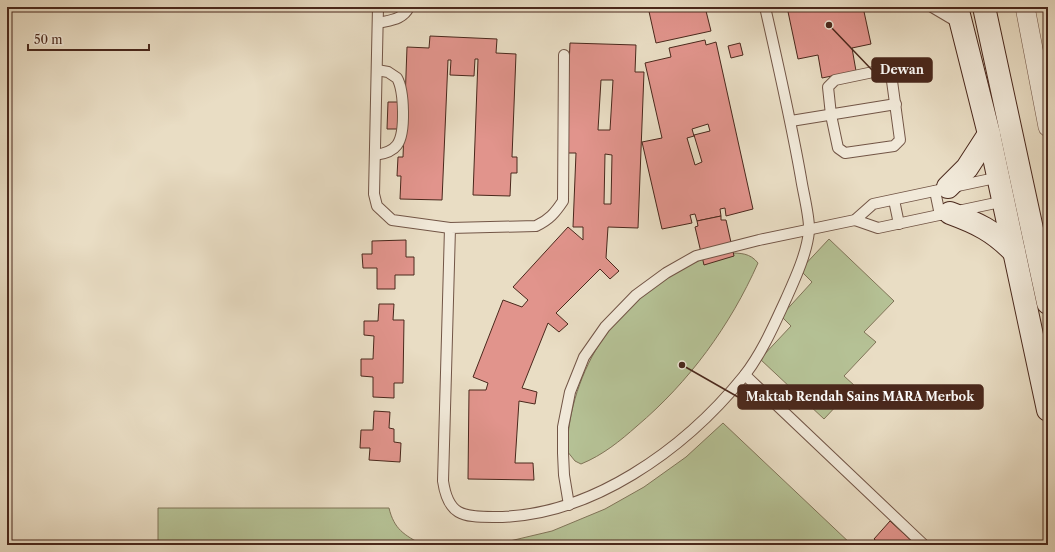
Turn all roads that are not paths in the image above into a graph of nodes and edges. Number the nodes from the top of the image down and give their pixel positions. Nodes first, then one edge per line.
1 (378, 7) edge
2 (409, 7) edge
3 (765, 7) edge
4 (932, 7) edge
5 (984, 7) edge
6 (1025, 7) edge
7 (959, 15) edge
8 (378, 23) junction
9 (564, 55) dead end
10 (377, 70) junction
11 (896, 104) junction
12 (831, 115) junction
13 (791, 121) junction
14 (1048, 127) edge
15 (989, 134) junction
16 (375, 155) junction
17 (1020, 173) junction
18 (998, 177) junction
19 (941, 189) junction
20 (1025, 197) junction
21 (894, 200) junction
22 (1003, 202) junction
23 (945, 214) junction
24 (855, 220) junction
25 (899, 224) junction
26 (450, 228) junction
27 (810, 230) junction
28 (1014, 252) junction
29 (1048, 303) edge
30 (745, 375) junction
31 (1048, 410) edge
32 (569, 506) junction
33 (924, 545) edge

1 - 8 lane
2 - 8 lane
3 - 13 lane
4 - 7 lane
5 - 17 street
6 - 14 street
7 - 15 street
8 - 10 lane
9 - 26 lane
10 - 16 lane
10 - 16 lane
11 - 12 lane
11 - 12 lane
11 - 12 lane
12 - 13 lane
13 - 27 lane
15 - 18 street
15 - 19 street
16 - 26 lane
17 - 18 lane
17 - 20 street
18 - 19 lane
18 - 22 street
19 - 21 lane
19 - 23 lane
20 - 22 lane
20 - 29 street
21 - 24 lane
21 - 25 lane
22 - 23 lane
22 - 28 street
23 - 25 lane
23 - 28 street
24 - 25 lane
24 - 27 lane
26 - 32 lane
27 - 30 lane
27 - 32 lane
28 - 31 street
30 - 32 lane
30 - 33 lane

